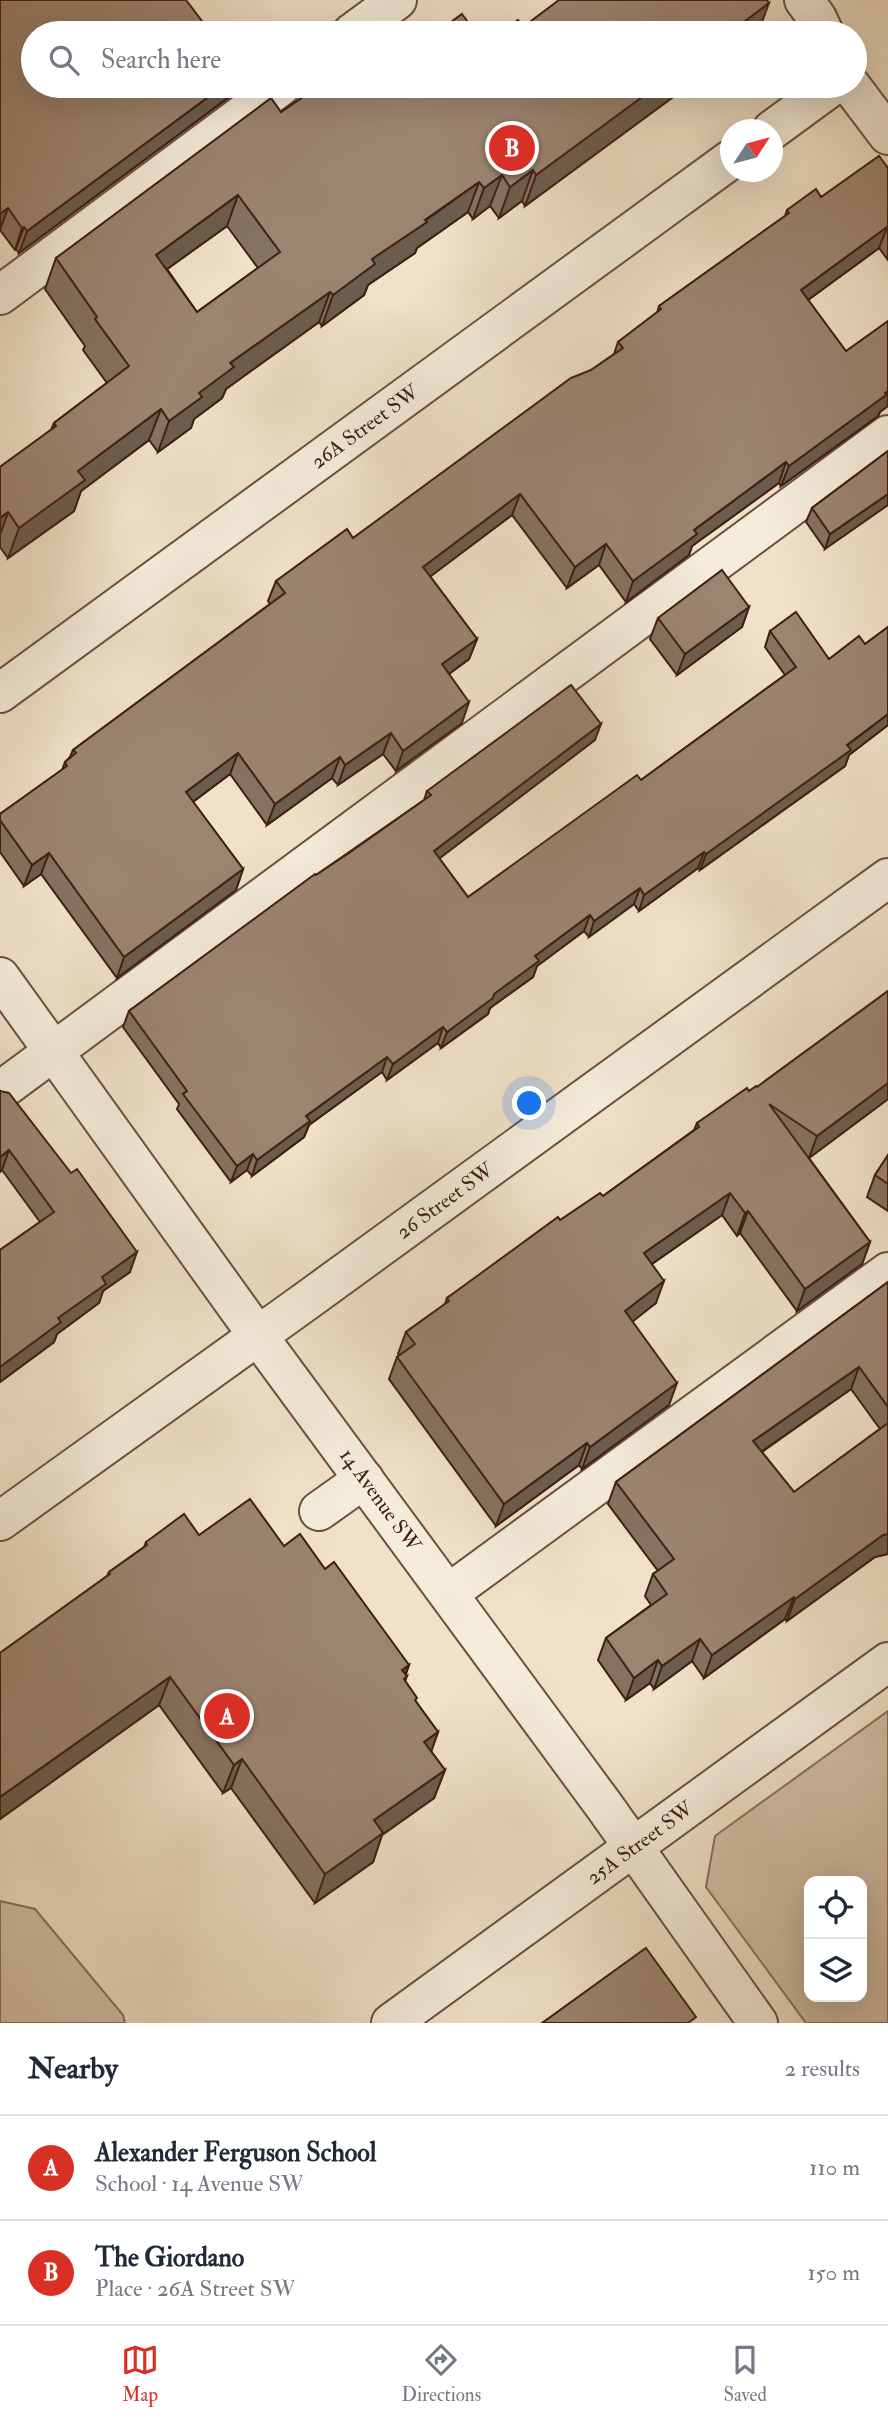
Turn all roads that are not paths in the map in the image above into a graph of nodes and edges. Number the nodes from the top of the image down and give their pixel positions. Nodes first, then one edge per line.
1 (397, 0) edge
2 (804, 0) edge
3 (368, 21) edge
4 (818, 21) edge
5 (265, 98) edge
6 (816, 98) edge
7 (859, 98) edge
8 (783, 122) edge
9 (888, 135) edge
10 (720, 167) edge
11 (0, 295) edge
12 (888, 435) edge
13 (0, 693) edge
14 (888, 878) edge
15 (0, 977) edge
16 (54, 1051) junction
17 (0, 1091) edge
18 (888, 1272) edge
19 (258, 1336) junction
20 (364, 1479) junction
21 (319, 1511) dead end
22 (0, 1521) edge
23 (449, 1593) junction
24 (888, 1662) edge
25 (634, 1848) junction
26 (391, 2023) edge
27 (758, 2023) edge

1 - 3 street
2 - 4 street
5 - 11 street
6 - 8 street
7 - 9 street
10 - 13 street, 26A Street SW
12 - 16 street
14 - 19 street, 26 Street SW
15 - 16 street, 14 Avenue SW
16 - 17 street
16 - 19 street, 14 Avenue SW
18 - 23 street
19 - 20 street, 14 Avenue SW
19 - 22 street, 26 Street SW
20 - 21 street
20 - 23 street, 14 Avenue SW
23 - 25 street, 14 Avenue SW
24 - 25 street, 25A Street SW
25 - 26 street, 25A Street SW
25 - 27 street, 14 Avenue SW

